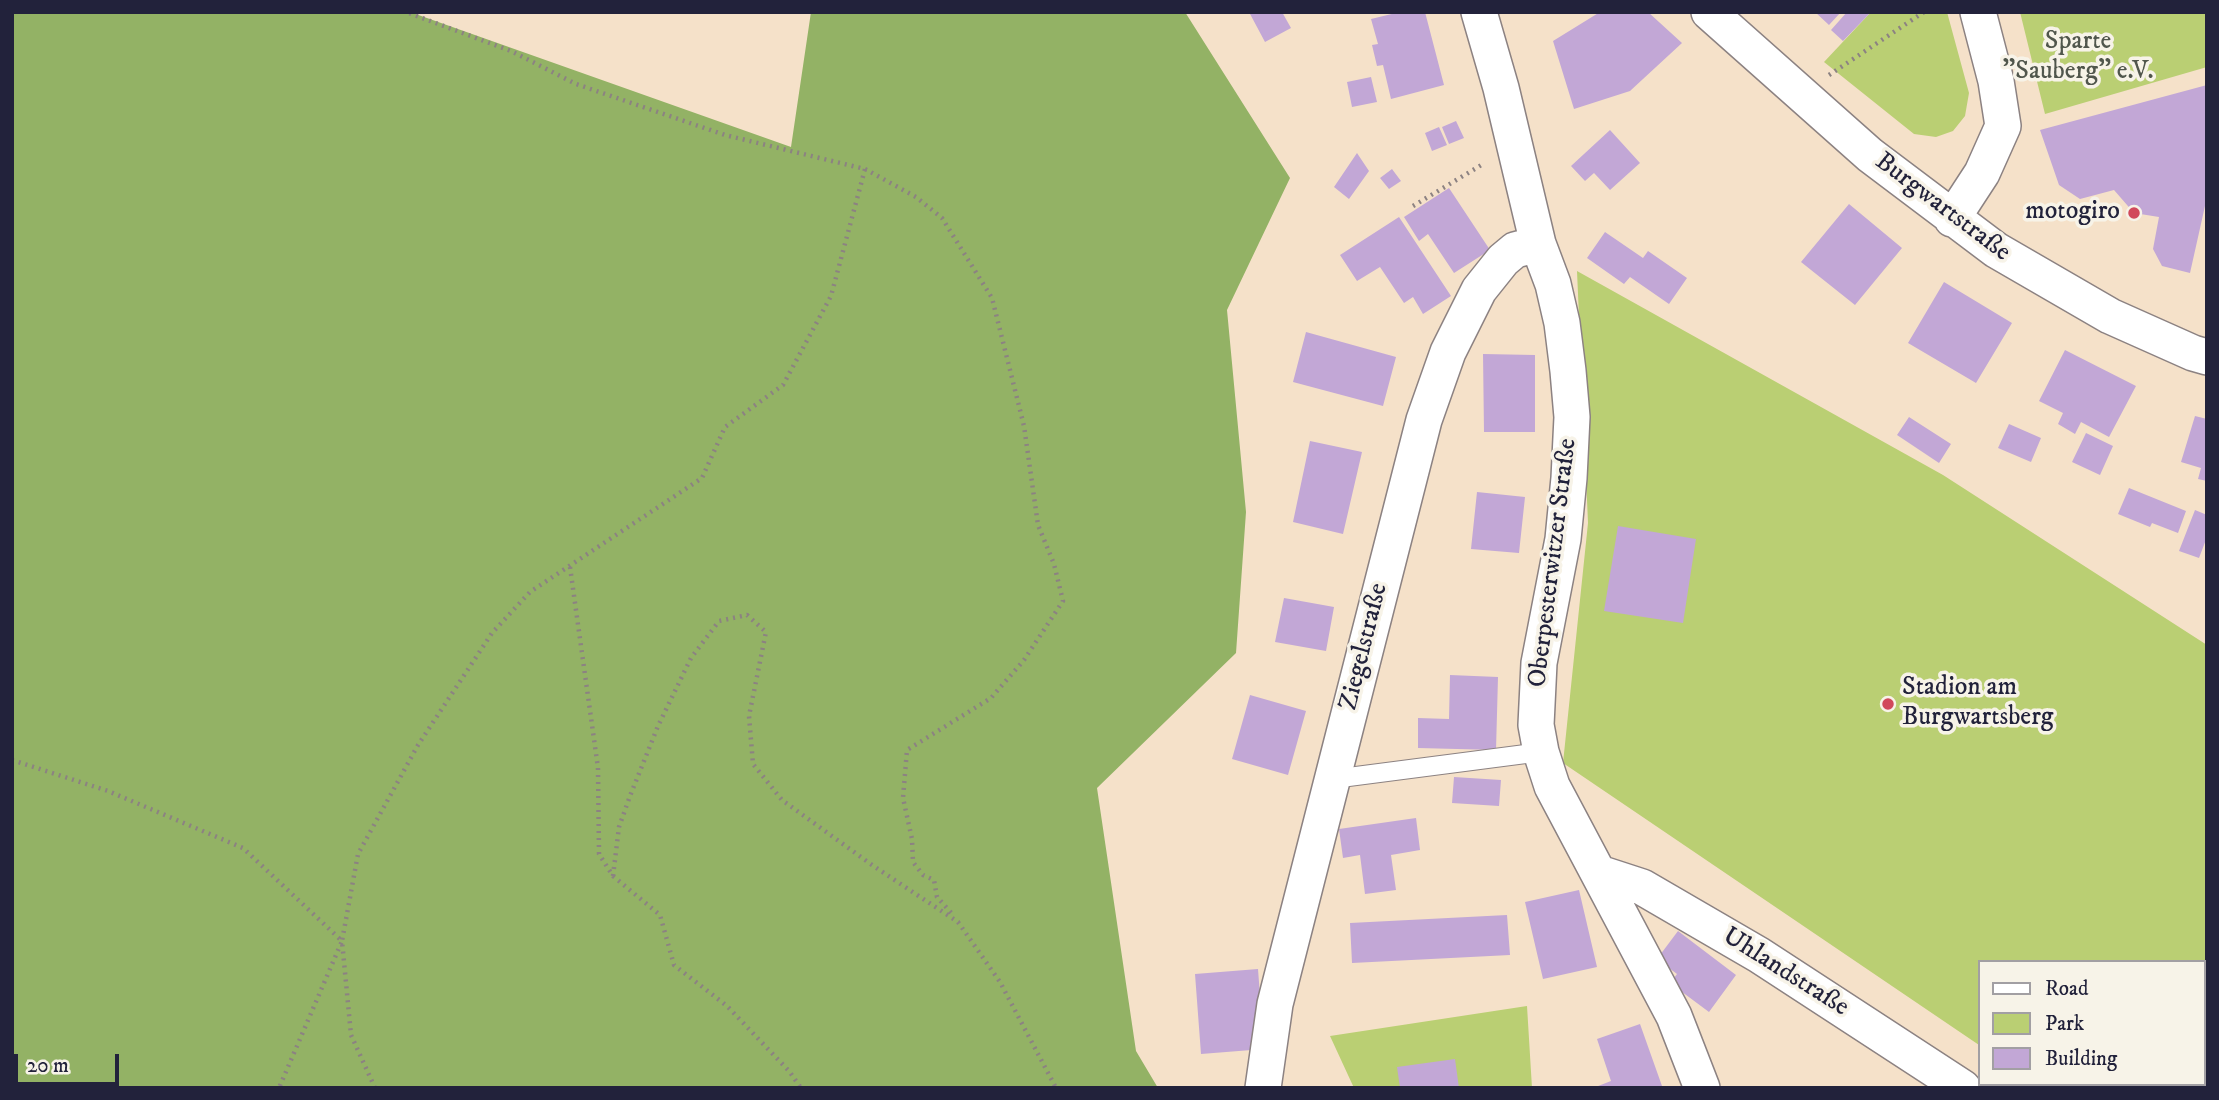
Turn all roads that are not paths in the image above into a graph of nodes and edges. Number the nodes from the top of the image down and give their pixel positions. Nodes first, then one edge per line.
1 (1479, 12) edge
2 (1709, 12) edge
3 (1978, 12) edge
4 (1952, 219) junction
5 (1538, 244) junction
6 (2207, 357) edge
7 (1541, 752) junction
8 (1333, 779) junction
9 (1599, 873) junction
10 (1263, 1088) edge
11 (1702, 1088) edge
12 (1963, 1088) edge

1 - 5 street, Oberpesterwitzer Straße
2 - 4 street, Burgwartstraße
3 - 4 street
4 - 6 street, Burgwartstraße
5 - 7 street, Oberpesterwitzer Straße
5 - 8 street, Ziegelstraße
7 - 8 lane
7 - 9 street, Oberpesterwitzer Straße
8 - 10 street, Ziegelstraße
9 - 11 street, Oberpesterwitzer Straße
9 - 12 street, Uhlandstraße

